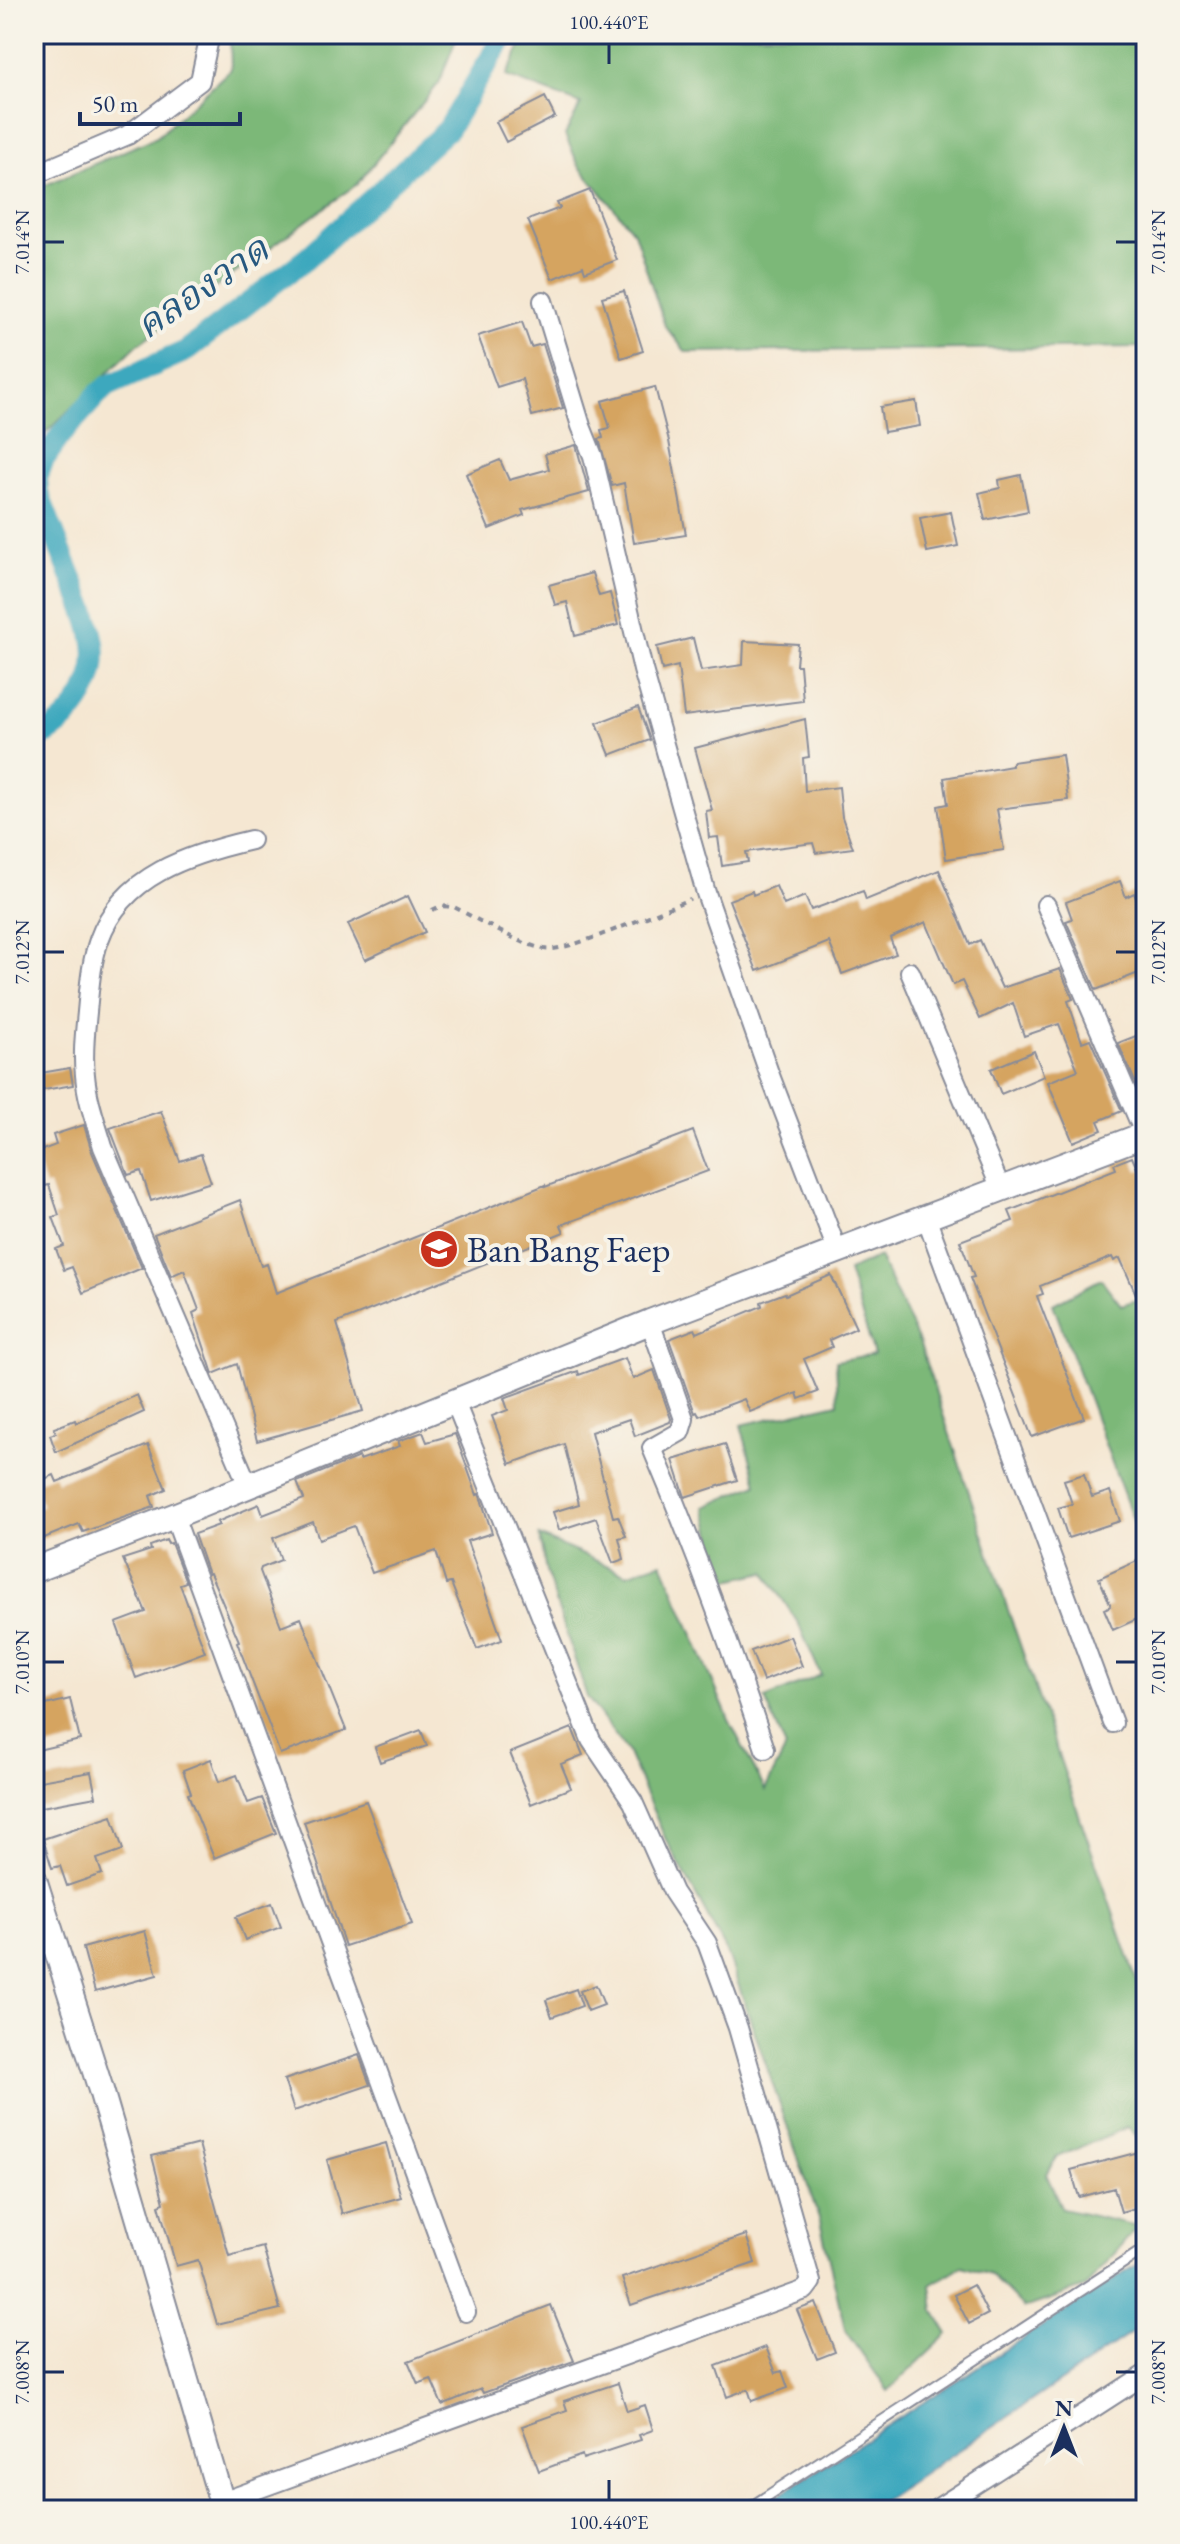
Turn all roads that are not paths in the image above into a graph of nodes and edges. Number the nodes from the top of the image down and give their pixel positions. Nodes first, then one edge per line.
1 (210, 34) edge
2 (34, 175) edge
3 (543, 301) dead end
4 (251, 840) dead end
5 (1046, 905) dead end
6 (910, 972) dead end
7 (1145, 1134) edge
8 (1001, 1189) junction
9 (926, 1217) junction
10 (837, 1250) junction
11 (650, 1322) junction
12 (455, 1402) junction
13 (248, 1485) junction
14 (174, 1516) junction
15 (34, 1570) edge
16 (1113, 1723) dead end
17 (765, 1749) dead end
18 (34, 1879) edge
19 (1146, 2248) edge
20 (466, 2312) dead end
21 (1146, 2374) edge
22 (223, 2506) edge
23 (746, 2510) edge
24 (935, 2510) edge

1 - 2 street
3 - 10 street
4 - 13 street
5 - 7 street
6 - 8 street
7 - 8 street
8 - 9 street
9 - 10 street
9 - 16 street
10 - 11 street
11 - 12 street
11 - 17 street
12 - 13 street
12 - 22 street
13 - 14 street
14 - 15 street
14 - 20 street
18 - 22 street
19 - 23 lane
21 - 24 street

